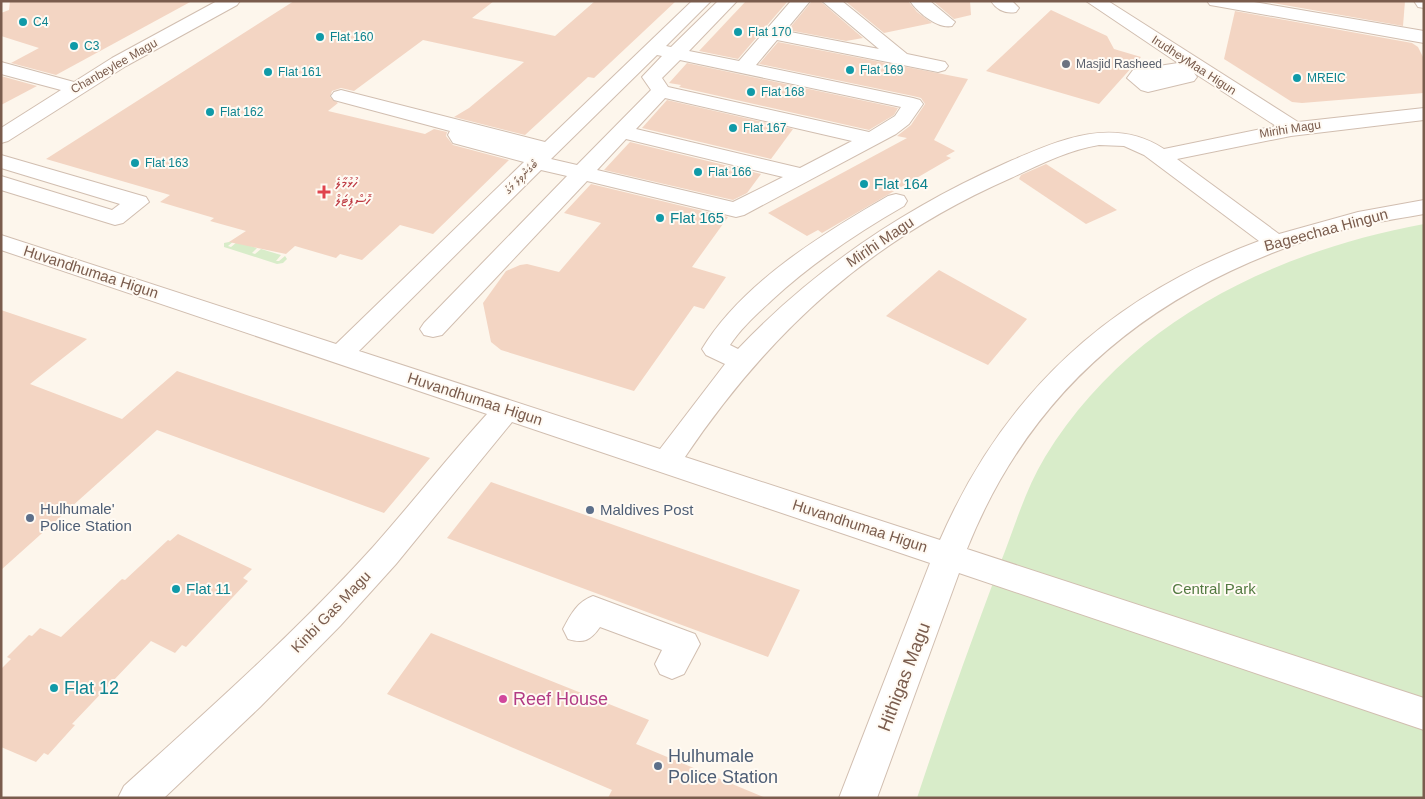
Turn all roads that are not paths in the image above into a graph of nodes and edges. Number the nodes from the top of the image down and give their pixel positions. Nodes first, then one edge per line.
1 (231, 1) edge
2 (702, 1) edge
3 (728, 1) edge
4 (802, 1) edge
5 (831, 1) edge
6 (919, 1) edge
7 (1095, 1) edge
8 (1129, 1) edge
9 (1216, 1) edge
10 (946, 22) dead end
11 (1130, 24) junction
12 (773, 34) junction
13 (1424, 37) edge
14 (664, 52) junction
15 (902, 59) junction
16 (938, 66) dead end
17 (1, 68) edge
18 (744, 68) junction
19 (75, 88) junction
20 (661, 91) junction
21 (341, 96) dead end
22 (1424, 114) edge
23 (1293, 128) junction
24 (622, 132) junction
25 (1, 137) edge
26 (872, 139) junction
27 (541, 157) junction
28 (1159, 157) junction
29 (1, 161) edge
30 (1, 170) edge
31 (582, 173) junction
32 (803, 174) junction
33 (1, 183) edge
34 (85, 186) junction
35 (896, 201) dead end
36 (61, 202) junction
37 (1424, 207) edge
38 (1274, 241) junction
39 (1, 242) edge
40 (433, 330) dead end
41 (341, 354) junction
42 (742, 361) junction
43 (507, 409) junction
44 (666, 462) junction
45 (949, 556) junction
46 (580, 629) dead end
47 (672, 664) dead end
48 (1424, 714) edge
49 (137, 798) edge
50 (858, 798) edge

1 - 19 street, Chanbeylee Magu
2 - 14 street, ބޯގަންވިލާ މަގު
3 - 14 street
4 - 12 street
5 - 15 street
6 - 10 street
7 - 11 street, IrudheyMaa Higun
8 - 11 street
9 - 13 street
11 - 23 street, IrudheyMaa Higun
12 - 15 street
12 - 18 street
14 - 18 street
14 - 20 street
14 - 27 street, ބޯގަންވިލާ މަގު
15 - 16 street
17 - 19 street
18 - 26 street
19 - 25 street, Chanbeylee Magu
20 - 24 street
20 - 26 street
21 - 27 street
22 - 23 street, Mirihi Magu
23 - 28 street, Mirihi Magu
24 - 31 street
24 - 32 street
26 - 32 street
27 - 31 street
27 - 41 street, ބޯގަންވިލާ މަގު
28 - 38 street, Mirihi Magu
28 - 42 street, Mirihi Magu
29 - 34 street
30 - 33 street
31 - 32 street
31 - 40 street
33 - 36 street
34 - 36 street
34 - 36 street
35 - 42 street
37 - 38 street, Bageechaa Hingun
38 - 45 street, Bageechaa Hingun
39 - 41 street, Huvandhumaa Higun
41 - 43 street, Huvandhumaa Higun
42 - 44 street, Mirihi Magu
43 - 44 street, Huvandhumaa Higun
43 - 49 street, Kinbi Gas Magu
44 - 45 street, Huvandhumaa Higun
45 - 48 street, Huvandhumaa Higun
45 - 50 street, Hithigas Magu
46 - 47 street

